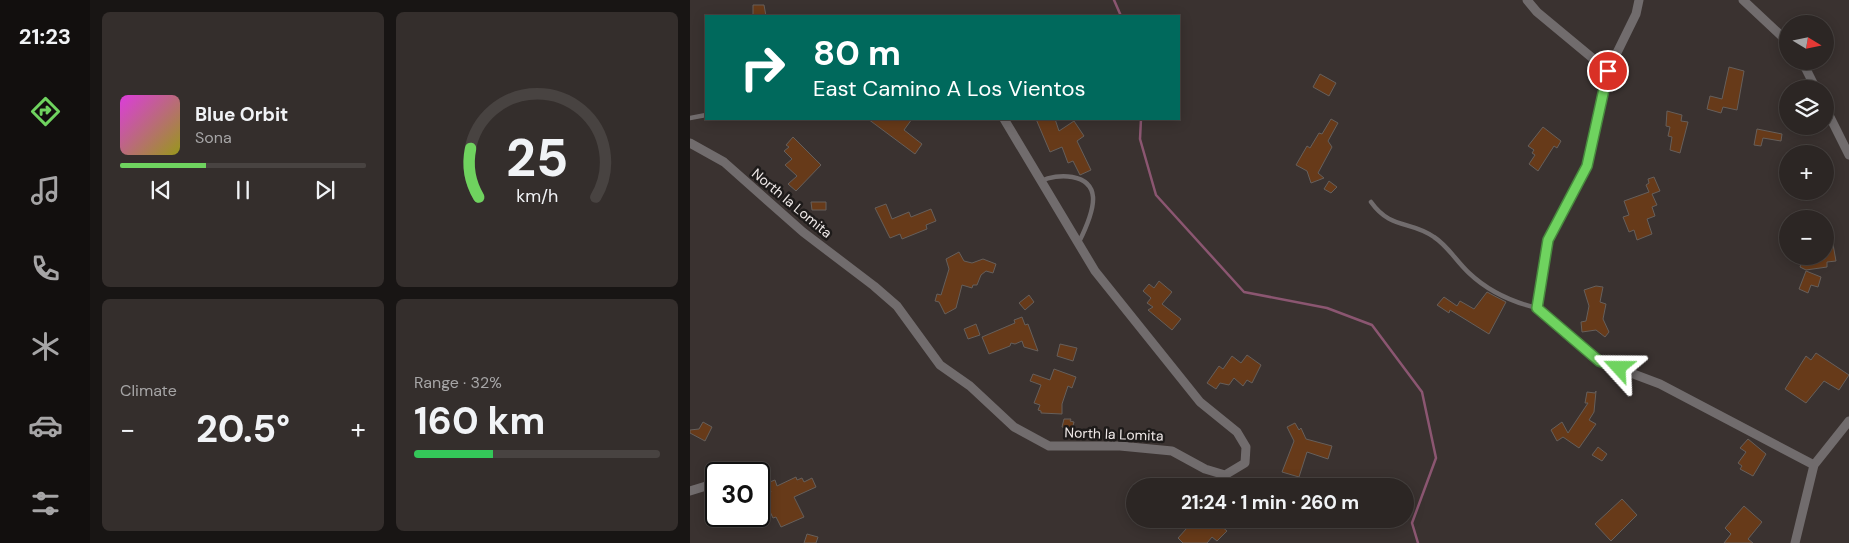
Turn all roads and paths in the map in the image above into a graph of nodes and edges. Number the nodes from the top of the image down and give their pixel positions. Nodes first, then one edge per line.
1 (1527, 0) edge
2 (1639, 0) edge
3 (1743, 0) edge
4 (1779, 34) edge
5 (1608, 71) junction
6 (705, 115) edge
7 (690, 118) edge
8 (1005, 120) edge
9 (1834, 125) edge
10 (690, 144) edge
11 (1849, 155) edge
12 (1041, 181) junction
13 (1371, 202) dead end
14 (1079, 244) junction
15 (1537, 308) junction
16 (1849, 421) edge
17 (1814, 466) junction
18 (705, 486) edge
19 (690, 491) edge
20 (1795, 543) edge

1 - 5 street
2 - 5 street
3 - 4 street
5 - 15 street
6 - 7 lane
8 - 12 street, North la Lomita
9 - 11 street
10 - 14 street, North la Lomita
12 - 14 street, North la Lomita
12 - 14 lane
13 - 15 lane
15 - 17 street
16 - 17 street
17 - 20 street
18 - 19 street

